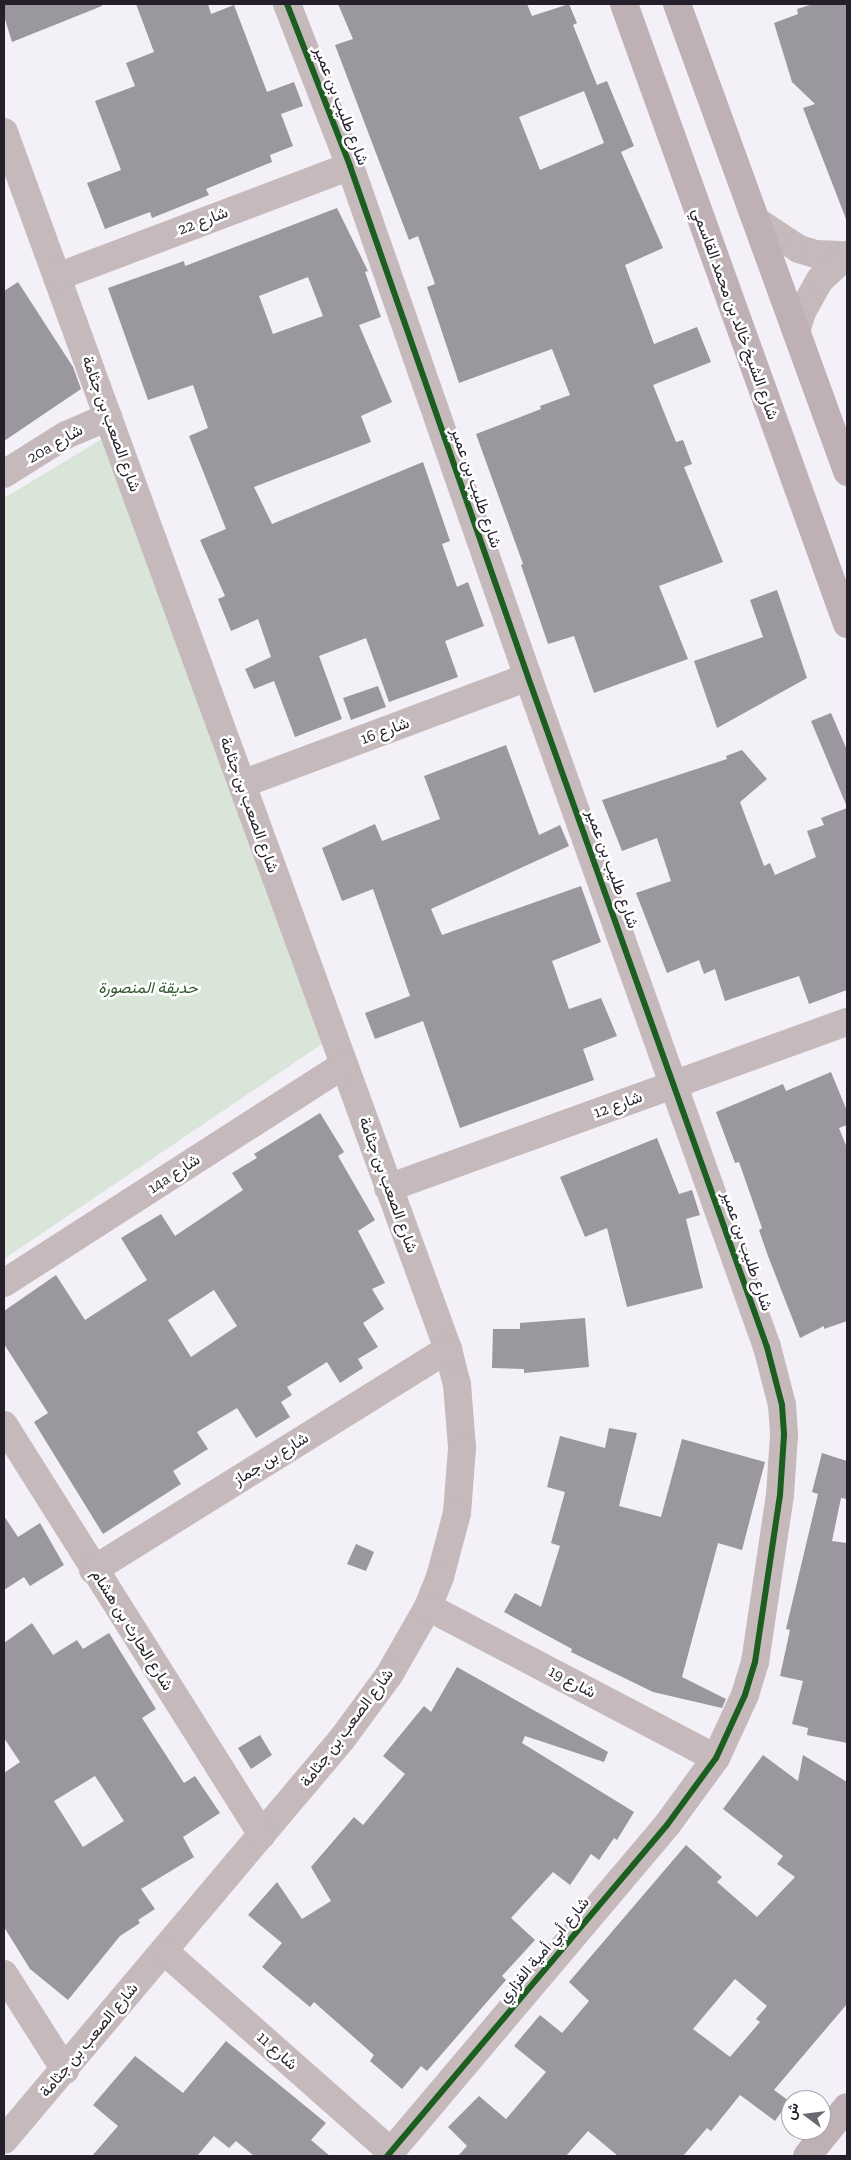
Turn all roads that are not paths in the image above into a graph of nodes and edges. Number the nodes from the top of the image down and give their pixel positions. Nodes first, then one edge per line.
1 (287, 4) edge
2 (624, 4) edge
3 (678, 4) edge
4 (4, 132) edge
5 (350, 166) junction
6 (758, 222) junction
7 (847, 255) edge
8 (57, 277) junction
9 (796, 329) junction
10 (108, 417) junction
11 (847, 472) edge
12 (4, 474) edge
13 (847, 624) edge
14 (528, 678) junction
15 (242, 784) junction
16 (847, 1022) edge
17 (344, 1065) junction
18 (675, 1084) junction
19 (388, 1188) junction
20 (4, 1283) edge
21 (448, 1349) junction
22 (4, 1425) edge
23 (93, 1570) junction
24 (428, 1607) junction
25 (716, 1758) junction
26 (262, 1834) junction
27 (164, 1951) junction
28 (4, 1974) edge
29 (65, 2070) junction
30 (847, 2108) edge
31 (4, 2140) edge
32 (389, 2154) edge
33 (807, 2156) edge

1 - 5 street, شارع طليب بن عمير
2 - 13 main road, شارع الشيخ خالد بن محمد القاسمي
3 - 6 main road
4 - 8 street, شارع الصعب بن جثامة
5 - 8 street, شارع 22
5 - 14 street, شارع طليب بن عمير
6 - 7 street
6 - 9 main road
7 - 9 street
8 - 10 street, شارع الصعب بن جثامة
9 - 11 main road
10 - 12 street, 20a شارع
10 - 15 street, شارع الصعب بن جثامة
14 - 15 street, شارع 16
14 - 18 street, شارع طليب بن عمير
15 - 17 street, شارع الصعب بن جثامة
16 - 18 street, شارع 12
17 - 19 street, شارع الصعب بن جثامة
17 - 20 street, 14a شارع
18 - 19 street, شارع 12
18 - 25 street, شارع طليب بن عمير
19 - 21 street, شارع الصعب بن جثامة
21 - 23 street, شارع بن جماز
21 - 24 street, شارع الصعب بن جثامة
22 - 23 street, شارع الحارث بن هشام
23 - 26 street, شارع الحارث بن هشام
24 - 25 street, شارع 19
24 - 26 street, شارع الصعب بن جثامة
25 - 32 street, شارع أبي أمية الفزاري
26 - 27 street, شارع الصعب بن جثامة
27 - 29 street, شارع الصعب بن جثامة
27 - 32 street, شارع 11
28 - 29 street
29 - 31 street, شارع الصعب بن جثامة
30 - 33 main road

